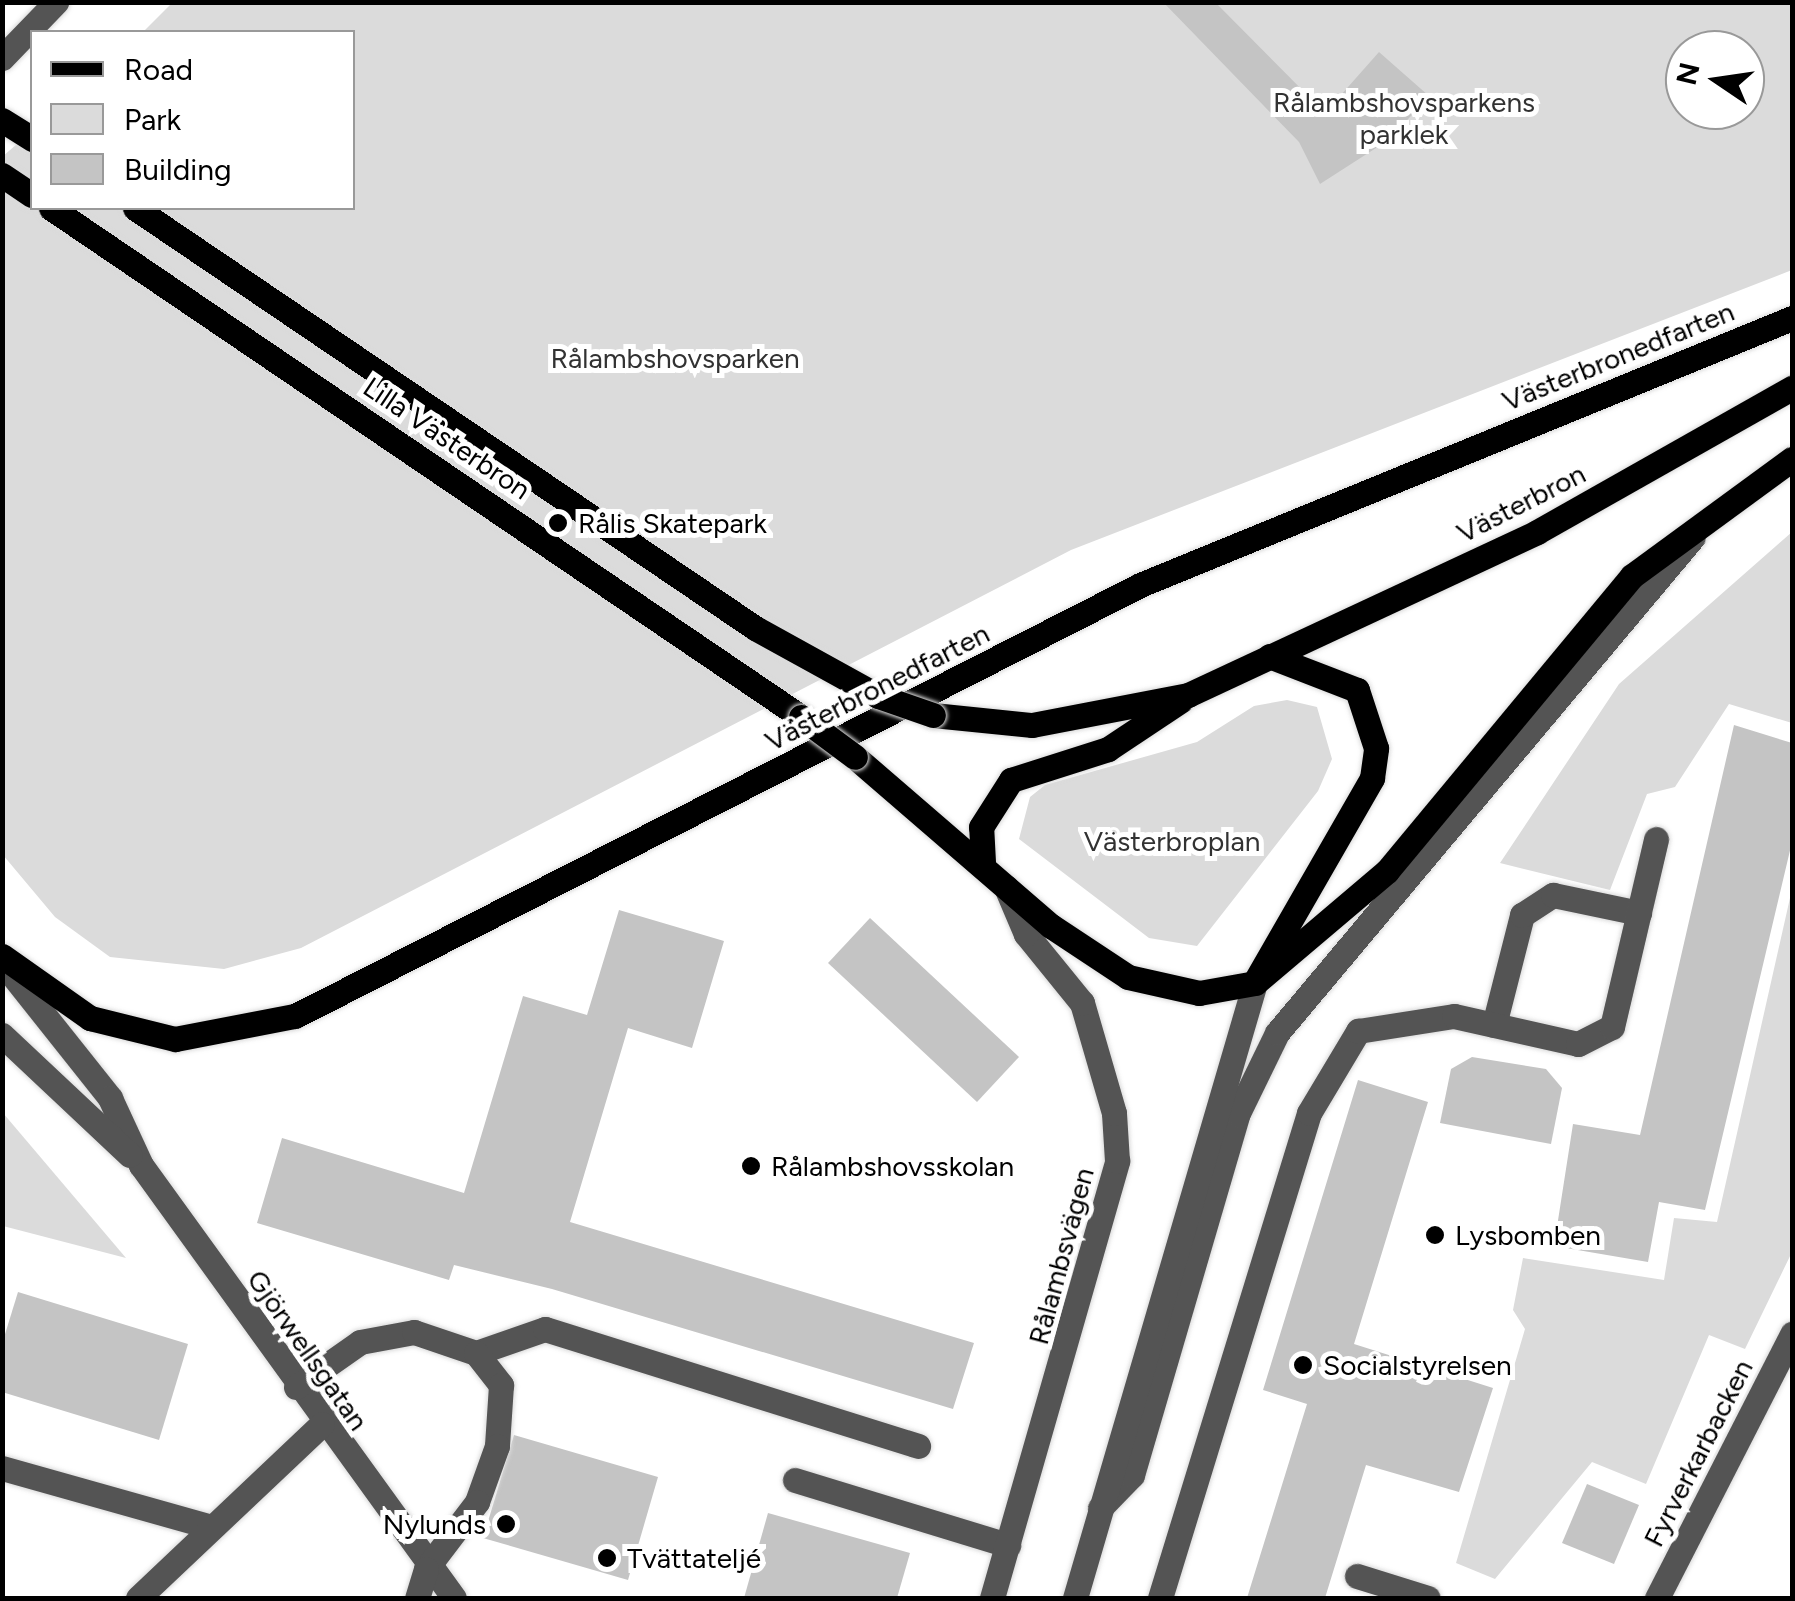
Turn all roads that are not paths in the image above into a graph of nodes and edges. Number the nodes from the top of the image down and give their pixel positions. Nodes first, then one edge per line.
1 (56, 2) edge
2 (2, 58) edge
3 (2, 120) edge
4 (30, 139) edge
5 (2, 175) edge
6 (30, 194) edge
7 (54, 210) edge
8 (139, 210) edge
9 (1792, 318) edge
10 (1792, 388) edge
11 (1792, 459) edge
12 (1701, 527) junction
13 (1270, 656) junction
14 (1188, 695) junction
15 (1656, 839) dead end
16 (983, 862) junction
17 (1006, 886) junction
18 (1639, 913) junction
19 (2, 959) edge
20 (1254, 983) junction
21 (1494, 1025) junction
22 (2, 1035) edge
23 (142, 1166) junction
24 (1792, 1334) edge
25 (476, 1353) junction
26 (296, 1387) junction
27 (322, 1424) junction
28 (918, 1446) dead end
29 (2, 1468) edge
30 (795, 1480) dead end
31 (1100, 1508) junction
32 (209, 1526) junction
33 (1008, 1545) junction
34 (426, 1568) junction
35 (1357, 1576) dead end
36 (138, 1598) edge
37 (417, 1598) edge
38 (454, 1598) edge
39 (992, 1598) edge
40 (1075, 1598) edge
41 (1160, 1598) edge
42 (1428, 1598) edge
43 (1657, 1598) edge

1 - 2 street
3 - 4 main road
5 - 6 main road
7 - 16 main road, Lilla Västerbron, bridge
8 - 14 main road, Lilla Västerbron, bridge
9 - 19 main road, Västerbronedfarten
10 - 13 main road, Västerbron
11 - 12 main road
12 - 20 main road
12 - 31 street
13 - 14 main road
13 - 20 main road
14 - 16 main road
15 - 18 street
16 - 17 main road
17 - 20 main road
17 - 33 street, Rålambsvägen
18 - 21 street
18 - 21 street
19 - 23 street, Gjörwellsgatan
20 - 31 street
21 - 41 street
22 - 23 street, Gjörwellsgatan
23 - 26 street, Gjörwellsgatan
24 - 43 street, Fyrverkarbacken
25 - 26 street
25 - 28 street
25 - 34 street
26 - 27 street, Gjörwellsgatan
27 - 32 street
27 - 34 street, Gjörwellsgatan
29 - 32 street
30 - 33 street
31 - 40 street
32 - 36 street
33 - 39 street, Rålambsvägen
34 - 37 street
34 - 38 street, Gjörwellsgatan
35 - 42 street

